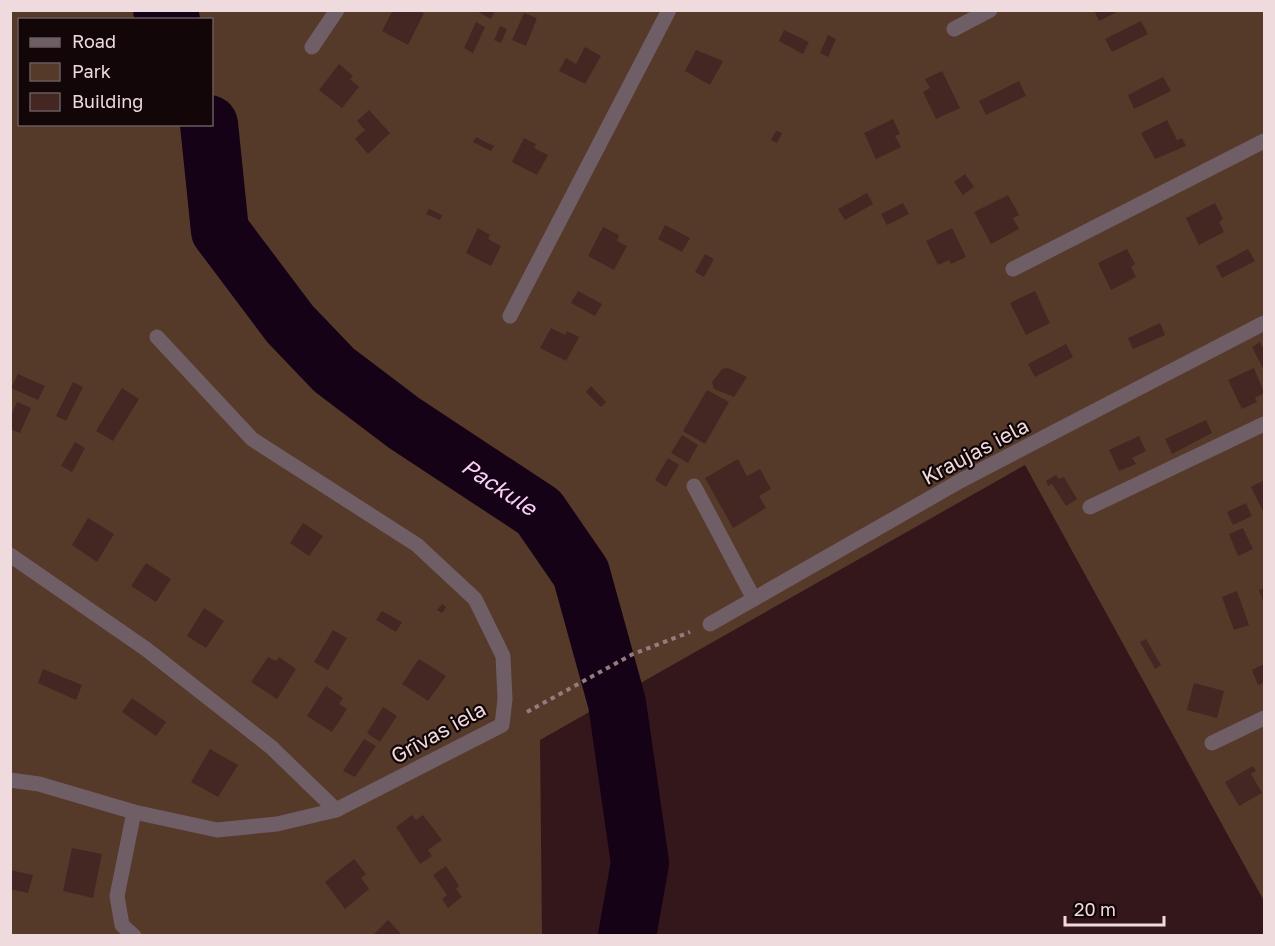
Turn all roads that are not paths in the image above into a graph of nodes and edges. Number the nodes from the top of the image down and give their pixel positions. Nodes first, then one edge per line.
1 (337, 10) edge
2 (669, 10) edge
3 (990, 10) edge
4 (954, 29) dead end
5 (312, 47) dead end
6 (1264, 141) edge
7 (1013, 269) dead end
8 (510, 316) dead end
9 (1264, 323) edge
10 (157, 337) dead end
11 (1264, 423) edge
12 (694, 486) dead end
13 (1090, 507) dead end
14 (10, 555) edge
15 (754, 599) junction
16 (710, 624) road end
17 (1264, 718) edge
18 (1212, 743) dead end
19 (10, 780) edge
20 (336, 810) junction
21 (134, 812) junction
22 (134, 936) edge

1 - 5 street
2 - 8 street
3 - 4 street
6 - 7 street
9 - 15 street, Kraujas iela
10 - 20 street, Grīvas iela
11 - 13 street
12 - 15 street
14 - 20 street
15 - 16 street, Kraujas iela
17 - 18 street
19 - 21 street, Grīvas iela
20 - 21 street, Grīvas iela
21 - 22 street

